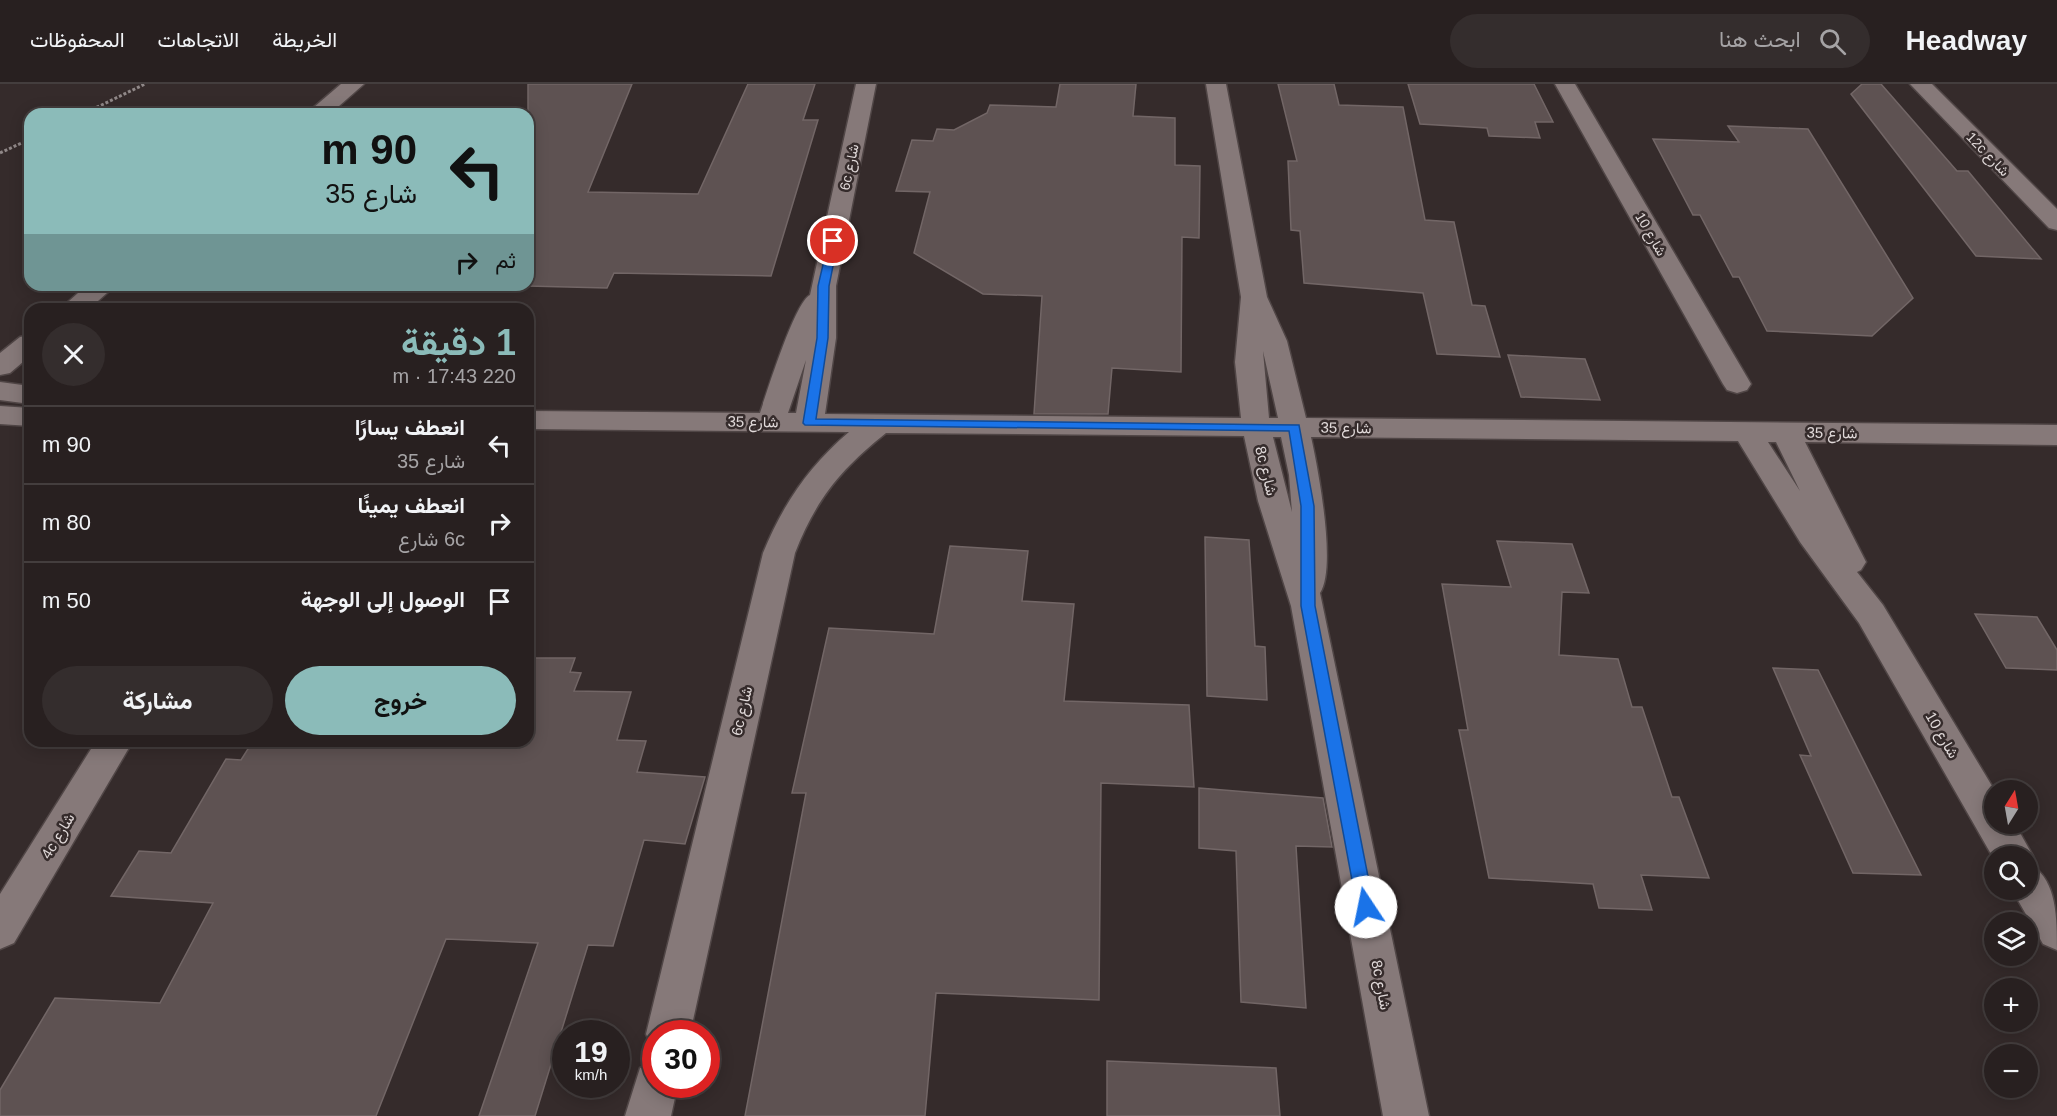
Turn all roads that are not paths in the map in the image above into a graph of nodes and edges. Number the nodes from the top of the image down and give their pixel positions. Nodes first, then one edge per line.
1 (354, 84) edge
2 (866, 84) edge
3 (1216, 84) edge
4 (1565, 84) edge
5 (1920, 84) edge
6 (324, 108) edge
7 (2057, 224) edge
8 (823, 286) junction
9 (96, 291) edge
10 (1254, 297) junction
11 (80, 303) edge
12 (24, 348) edge
13 (0, 367) edge
14 (1737, 384) dead end
15 (0, 392) edge
16 (24, 394) edge
17 (0, 415) edge
18 (24, 417) edge
19 (534, 420) edge
20 (771, 422) junction
21 (809, 423) junction
22 (880, 423) junction
23 (1256, 427) junction
24 (1294, 428) junction
25 (1746, 432) junction
26 (1786, 433) junction
27 (2057, 435) edge
28 (1308, 606) junction
29 (1871, 614) junction
30 (111, 747) edge
31 (2007, 846) edge
32 (2038, 899) edge
33 (0, 930) edge
34 (2057, 931) edge
35 (671, 1020) edge
36 (652, 1098) edge
37 (648, 1116) edge
38 (1406, 1116) edge

1 - 6 street
2 - 8 street, 6c شارع
3 - 10 street, 8c شارع
4 - 14 street, شارع 10
5 - 7 street, 12c شارع
8 - 20 street, 6c شارع
8 - 21 street, 6c شارع
9 - 11 street
10 - 23 street, 8c شارع
10 - 24 street, 8c شارع
12 - 13 street
15 - 16 street
17 - 18 street
19 - 20 street, شارع 35
20 - 21 street, شارع 35
21 - 22 street, شارع 35
22 - 23 street, شارع 35
22 - 35 street, 6c شارع
23 - 24 street, شارع 35
23 - 28 street, 8c شارع
24 - 25 street, شارع 35
24 - 28 street, 8c شارع
25 - 26 street, شارع 35
25 - 29 street, شارع 10
26 - 27 street, شارع 35
26 - 29 street, شارع 10
28 - 38 street, 8c شارع
29 - 31 street, شارع 10
30 - 33 street, 4c شارع
32 - 34 street
36 - 37 street

